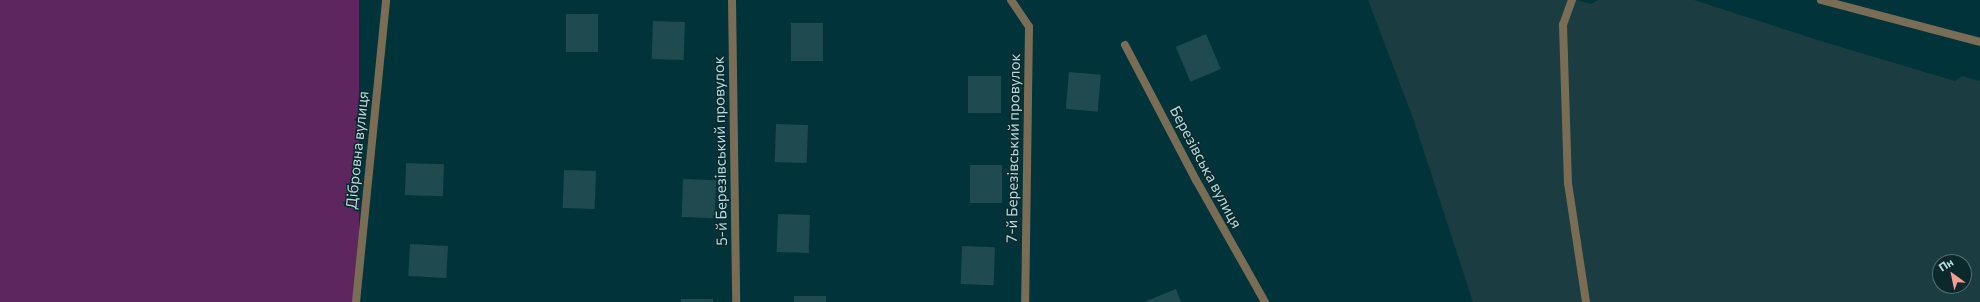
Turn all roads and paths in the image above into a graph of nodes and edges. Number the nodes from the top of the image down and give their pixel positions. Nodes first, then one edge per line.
1 (386, 0) edge
2 (732, 0) edge
3 (1011, 0) edge
4 (1572, 0) edge
5 (1821, 0) edge
6 (1980, 42) edge
7 (1125, 45) dead end
8 (356, 302) edge
9 (736, 302) edge
10 (1025, 302) edge
11 (1265, 302) edge
12 (1586, 302) edge

1 - 8 street, Дібровна вулиця
2 - 9 street, 5-й Березівський провулок
3 - 10 street, 7-й Березівський провулок
4 - 12 street
5 - 6 street
7 - 11 street, Березівська вулиця

